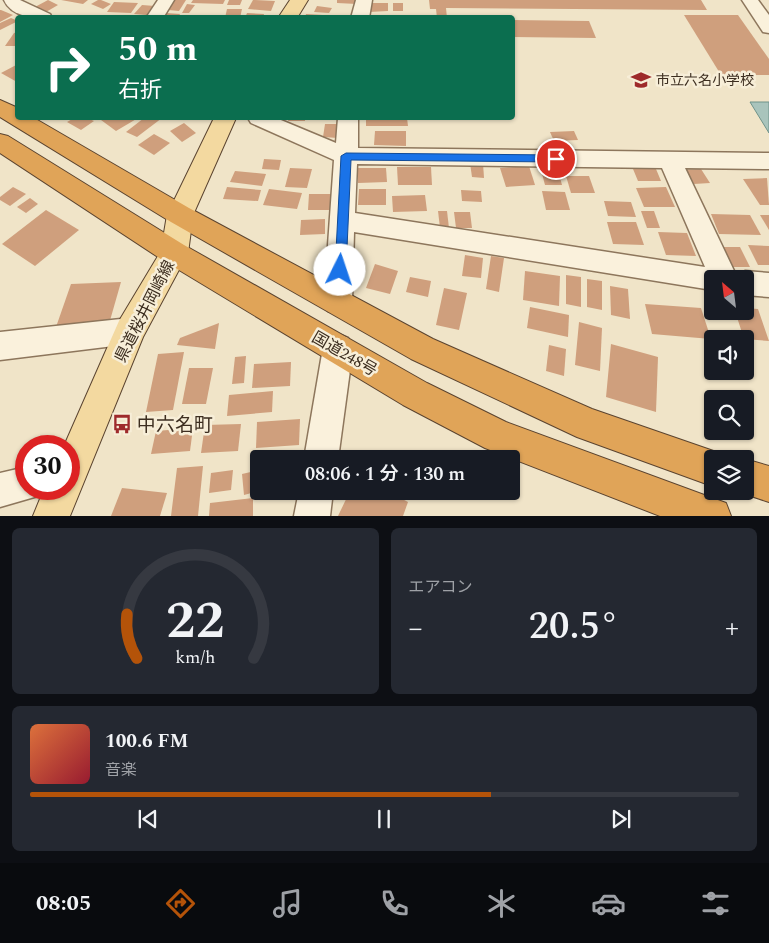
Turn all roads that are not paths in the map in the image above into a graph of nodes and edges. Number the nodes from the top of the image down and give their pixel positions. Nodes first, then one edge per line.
1 (12, 0) edge
2 (166, 0) edge
3 (299, 0) edge
4 (364, 0) edge
5 (750, 0) edge
6 (38, 15) edge
7 (156, 15) edge
8 (288, 15) edge
9 (361, 15) edge
10 (769, 28) edge
11 (26, 120) edge
12 (224, 120) edge
13 (263, 120) edge
14 (348, 120) edge
15 (0, 142) edge
16 (346, 156) junction
17 (670, 160) junction
18 (769, 161) edge
19 (180, 215) junction
20 (344, 221) junction
21 (174, 253) junction
22 (720, 270) edge
23 (704, 278) edge
24 (754, 284) edge
25 (769, 285) edge
26 (338, 302) junction
27 (130, 331) junction
28 (0, 346) edge
29 (338, 348) junction
30 (80, 449) edge
31 (322, 450) edge
32 (704, 465) edge
33 (754, 480) edge
34 (769, 484) edge
35 (15, 487) edge
36 (0, 490) edge
37 (58, 500) edge
38 (315, 500) edge
39 (51, 516) edge
40 (312, 516) edge
41 (713, 516) edge

1 - 6 street
2 - 7 street
3 - 8 main road
4 - 9 street
5 - 10 street
11 - 19 highway
12 - 19 main road, 県道桜井岡崎線
13 - 16 street
14 - 16 street
15 - 21 highway, 国道248号
16 - 17 street
16 - 20 street
17 - 18 street
17 - 22 street
19 - 21 main road, 県道桜井岡崎線
19 - 26 highway
20 - 23 street
20 - 26 street
21 - 27 main road, 県道桜井岡崎線
21 - 29 highway, 国道248号
24 - 25 street
26 - 32 highway
27 - 28 street
27 - 30 main road, 県道桜井岡崎線
29 - 31 street
29 - 41 highway, 国道248号
33 - 34 highway
35 - 36 street
37 - 39 main road
38 - 40 street

